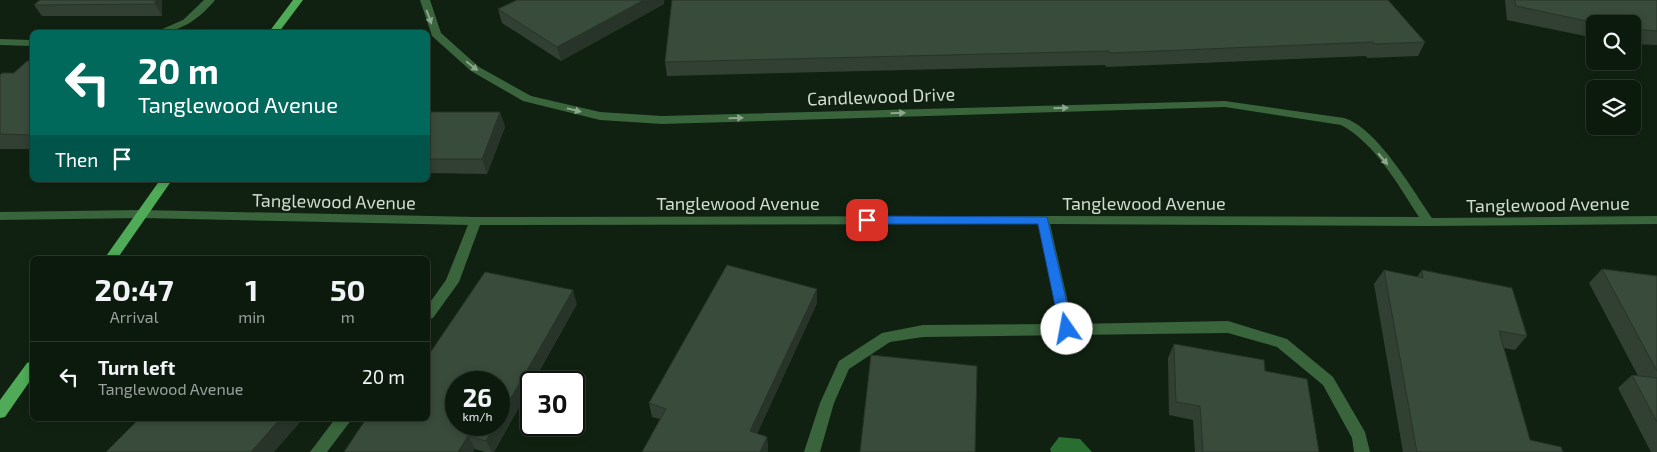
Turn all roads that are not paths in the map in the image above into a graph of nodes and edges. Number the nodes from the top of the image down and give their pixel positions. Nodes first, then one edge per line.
1 (210, 0) edge
2 (298, 0) edge
3 (425, 0) edge
4 (168, 30) edge
5 (276, 30) edge
6 (0, 42) edge
7 (30, 43) edge
8 (165, 182) edge
9 (141, 214) junction
10 (0, 216) edge
11 (1043, 220) junction
12 (476, 221) junction
13 (1656, 221) edge
14 (1428, 222) junction
15 (112, 256) edge
16 (430, 311) edge
17 (1067, 329) junction
18 (30, 370) edge
19 (0, 412) edge
20 (342, 421) edge
21 (318, 452) edge
22 (812, 452) edge
23 (1362, 452) edge

1 - 4 street
2 - 5 main road
3 -> 14 street, Candlewood Drive
6 - 7 street
8 - 9 main road
9 - 10 street, Tanglewood Avenue
9 - 12 street, Tanglewood Avenue
9 - 15 main road
11 - 12 street, Tanglewood Avenue
11 - 14 street, Tanglewood Avenue
11 - 17 street
12 - 16 street
13 - 14 street, Tanglewood Avenue
17 - 22 street
17 - 23 street
18 - 19 main road
20 - 21 street

